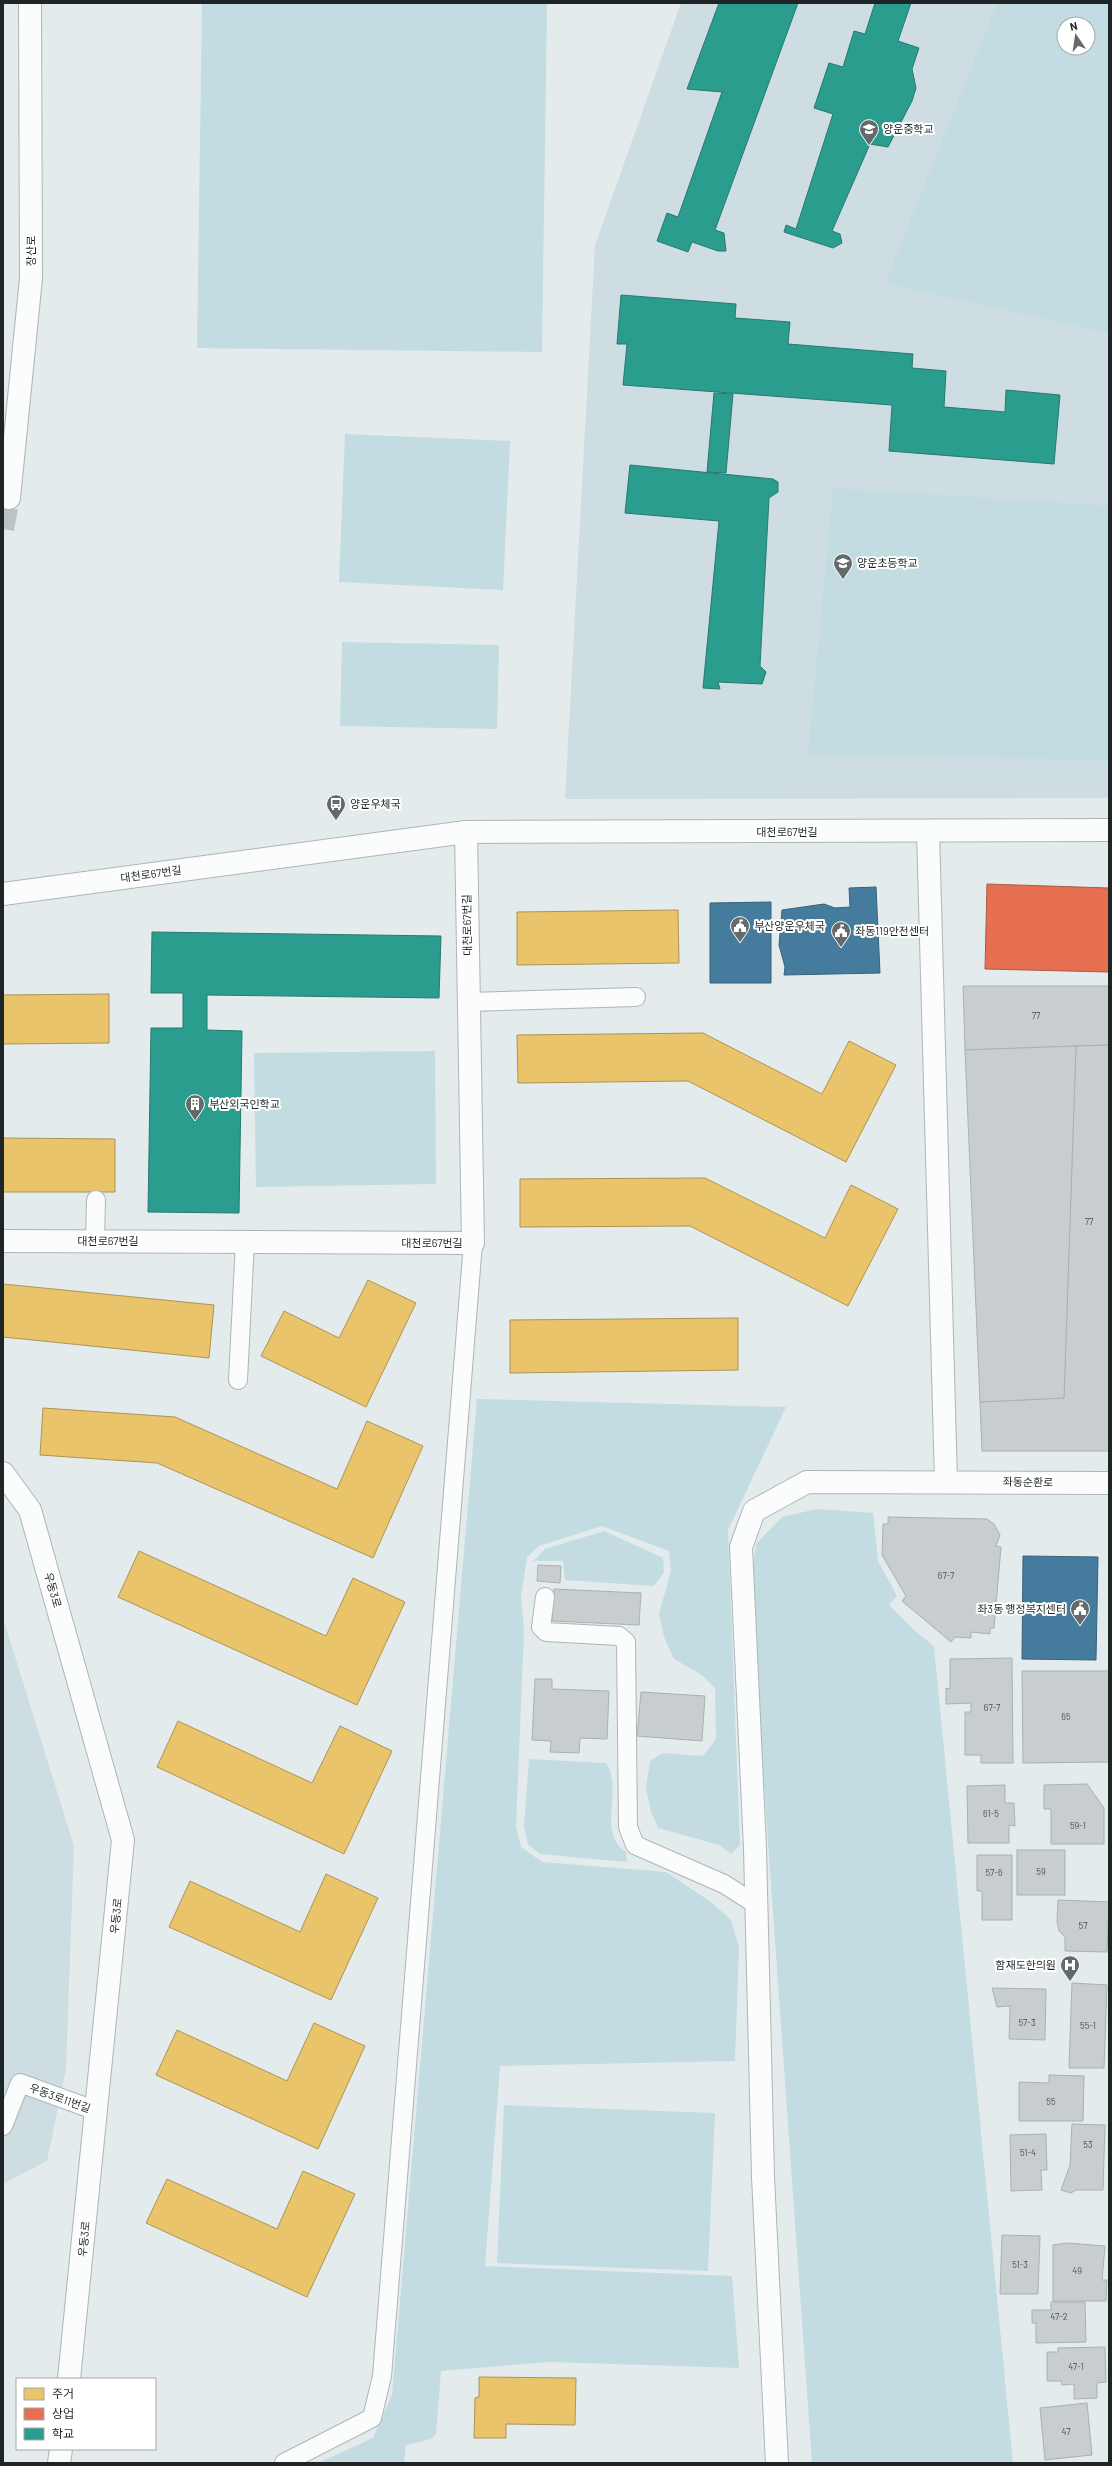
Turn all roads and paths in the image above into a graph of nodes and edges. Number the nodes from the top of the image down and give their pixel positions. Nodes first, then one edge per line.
1 (30, 3) edge
2 (9, 498) tunnel mouth
3 (1109, 830) edge
4 (466, 832) junction
5 (928, 832) junction
6 (3, 894) edge
7 (636, 997) dead end
8 (469, 1002) junction
9 (96, 1200) dead end
10 (3, 1241) edge
11 (95, 1241) junction
12 (245, 1242) junction
13 (473, 1243) junction
14 (238, 1380) dead end
15 (3, 1473) edge
16 (946, 1482) junction
17 (1109, 1483) edge
18 (545, 1597) dead end
19 (757, 1904) junction
20 (96, 2111) junction
21 (3, 2126) edge
22 (68, 2378) edge
23 (61, 2450) edge
24 (59, 2463) edge
25 (284, 2463) edge
26 (777, 2463) edge

1 - 2 main road, 장산로
3 - 5 main road, 대천로67번길
4 - 5 main road, 대천로67번길
4 - 6 main road, 대천로67번길
4 - 8 main road, 대천로67번길
5 - 16 main road
7 - 8 lane
8 - 13 main road, 대천로67번길
9 - 11 lane
10 - 11 main road, 대천로67번길
11 - 12 main road, 대천로67번길
12 - 13 main road, 대천로67번길
12 - 14 lane
13 - 25 lane
15 - 20 main road, 우동3로
16 - 17 main road, 좌동순환로
16 - 19 main road, 좌동순환로
18 - 19 lane
19 - 26 main road, 좌동순환로
20 - 21 lane, 우동3로11번길
20 - 22 main road, 우동3로
23 - 24 main road

